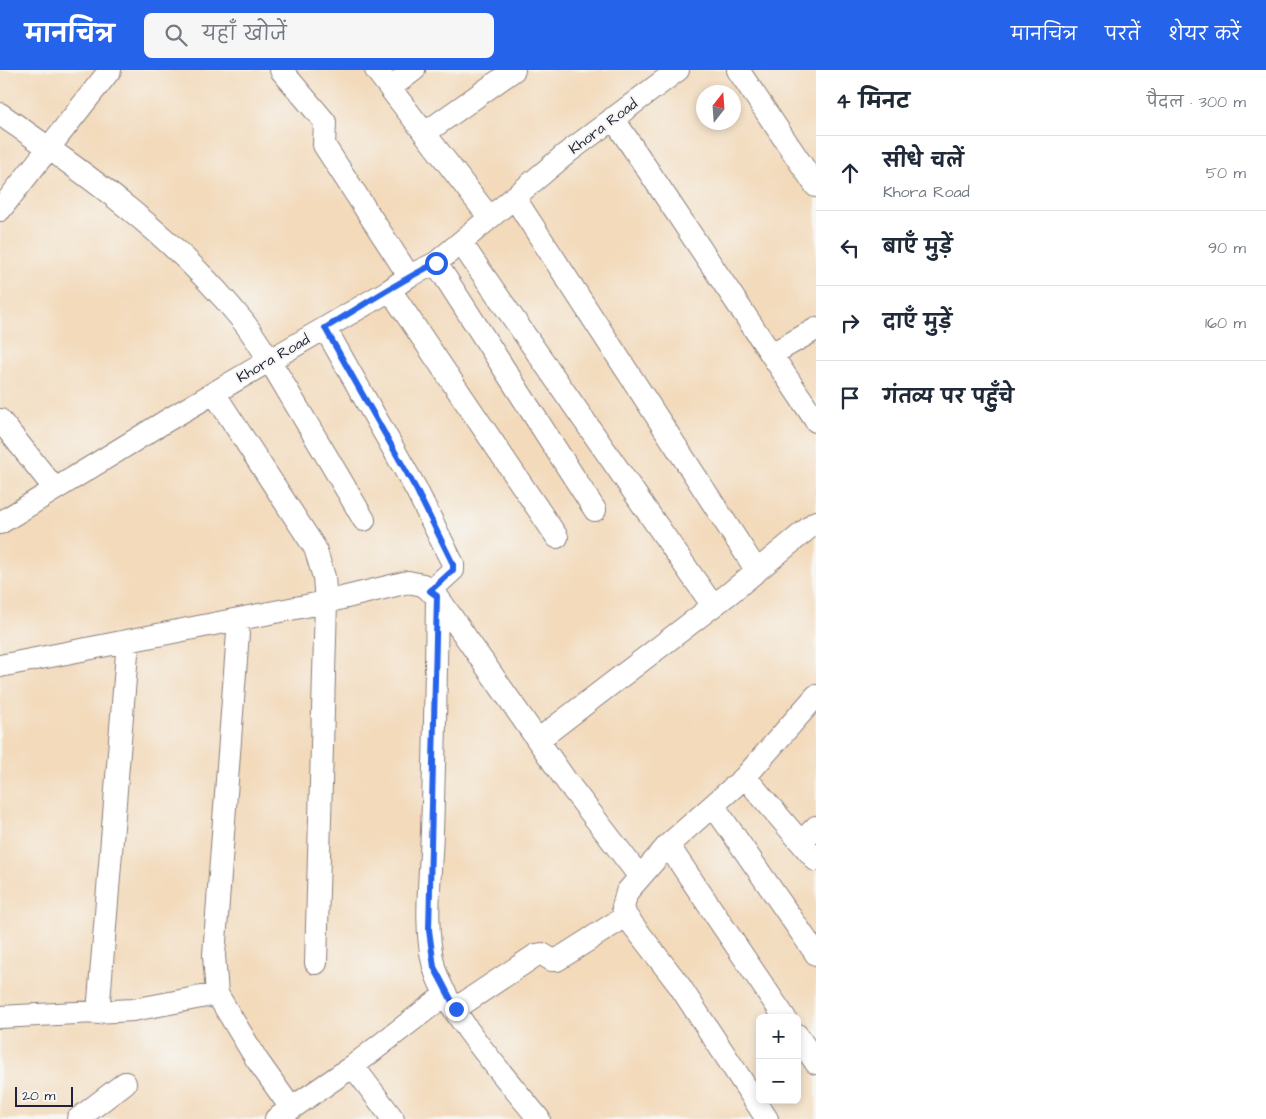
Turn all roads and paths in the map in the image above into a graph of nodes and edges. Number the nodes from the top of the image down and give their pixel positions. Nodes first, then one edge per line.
1 (109, 70) edge
2 (281, 70) edge
3 (376, 70) edge
4 (414, 70) edge
5 (514, 70) edge
6 (678, 70) edge
7 (738, 70) edge
8 (390, 88) junction
9 (0, 114) edge
10 (613, 118) junction
11 (425, 133) junction
12 (49, 148) junction
13 (816, 186) edge
14 (514, 198) junction
15 (0, 210) edge
16 (489, 217) junction
17 (460, 243) junction
18 (436, 263) junction
19 (409, 276) junction
20 (390, 290) junction
21 (325, 328) junction
22 (816, 329) edge
23 (772, 354) junction
24 (270, 360) junction
25 (214, 393) junction
26 (0, 420) edge
27 (816, 421) edge
28 (54, 489) junction
29 (595, 510) dead end
30 (364, 520) dead end
31 (816, 522) edge
32 (0, 523) edge
33 (557, 537) dead end
34 (757, 571) junction
35 (434, 593) junction
36 (326, 602) junction
37 (713, 606) junction
38 (239, 619) junction
39 (128, 640) junction
40 (0, 666) edge
41 (816, 696) edge
42 (538, 740) junction
43 (745, 777) junction
44 (713, 805) junction
45 (808, 835) edge
46 (668, 845) junction
47 (816, 860) edge
48 (640, 876) junction
49 (626, 916) junction
50 (816, 954) edge
51 (316, 963) dead end
52 (217, 994) junction
53 (451, 1002) junction
54 (98, 1013) junction
55 (782, 1014) edge
56 (0, 1018) edge
57 (801, 1042) edge
58 (816, 1063) edge
59 (353, 1066) junction
60 (125, 1083) dead end
61 (283, 1114) edge
62 (78, 1119) edge
63 (393, 1119) edge
64 (539, 1119) edge
65 (767, 1119) edge

1 - 12 street
2 - 19 street
3 - 8 street
4 - 8 street
5 - 11 street
6 - 10 street, Khora Road
7 - 13 street
8 - 11 street
9 - 12 street
10 - 14 street, Khora Road
10 - 23 street
11 - 16 street
12 - 15 street
12 - 24 street
14 - 16 street, Khora Road
14 - 34 street
16 - 17 street, Khora Road
17 - 18 street, Khora Road
17 - 37 street
18 - 19 street, Khora Road
18 - 29 street
19 - 20 street, Khora Road
20 - 21 street, Khora Road
20 - 33 street
21 - 24 street, Khora Road
21 - 35 street
22 - 23 street
23 - 27 street
24 - 25 street, Khora Road
24 - 30 street
25 - 28 street, Khora Road
25 - 36 street
26 - 28 street
28 - 32 street, Khora Road
31 - 34 street
34 - 37 street
35 - 36 street
35 - 42 street
35 - 53 street
36 - 38 street
36 - 51 street
37 - 42 street
38 - 39 street
38 - 52 street
39 - 40 street
39 - 54 street
41 - 43 street
42 - 48 street
43 - 44 street
43 - 45 street
44 - 46 street
44 - 50 street
45 - 47 street
46 - 48 street
46 - 55 street
48 - 49 street
49 - 53 street
49 - 65 street
52 - 54 street
52 - 61 street
53 - 59 street
53 - 64 street
54 - 56 street
57 - 58 street
59 - 61 street
59 - 63 street
60 - 62 street

